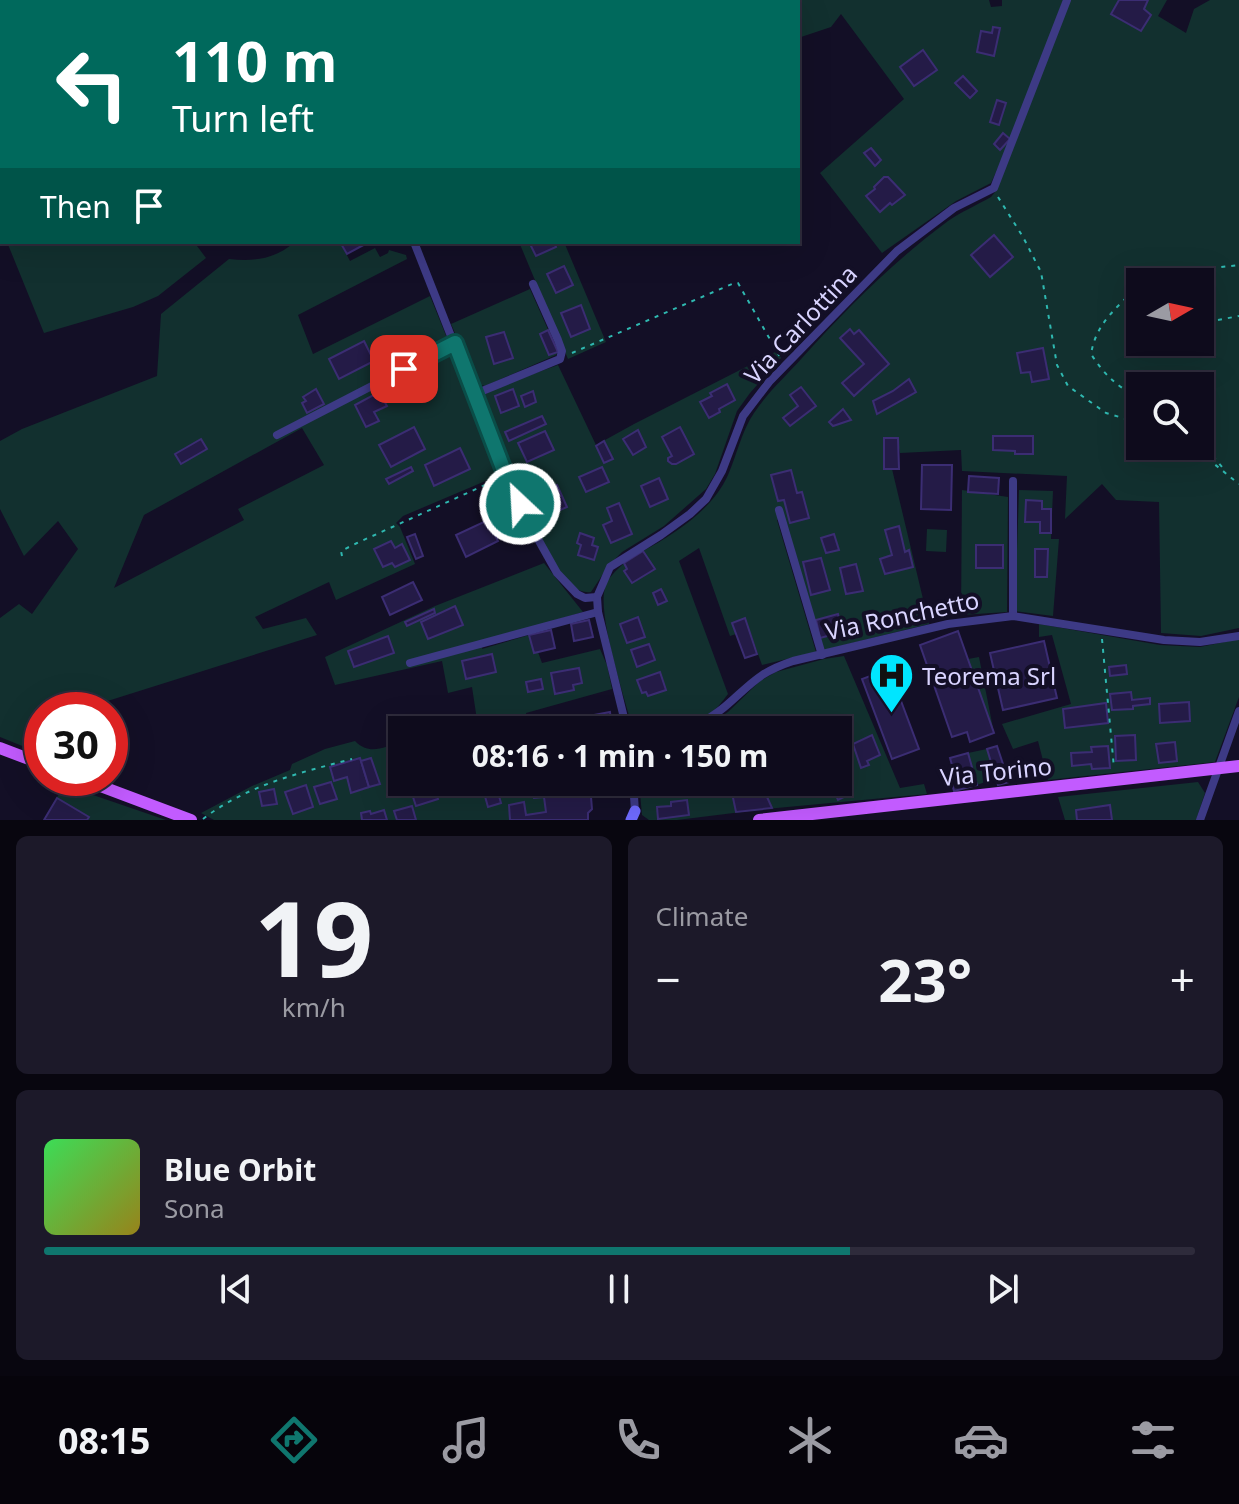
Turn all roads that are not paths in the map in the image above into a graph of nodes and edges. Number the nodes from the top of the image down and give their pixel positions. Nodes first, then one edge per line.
1 (1067, 0) edge
2 (415, 244) edge
3 (533, 284) dead end
4 (455, 343) junction
5 (475, 394) junction
6 (277, 435) dead end
7 (1013, 481) dead end
8 (779, 510) dead end
9 (597, 597) junction
10 (598, 612) junction
11 (1013, 616) junction
12 (1239, 636) edge
13 (822, 655) junction
14 (410, 663) dead end
15 (1239, 711) edge
16 (624, 716) edge
17 (711, 716) edge
18 (0, 748) edge
19 (24, 757) edge
20 (1239, 766) edge
21 (1218, 769) junction
22 (127, 796) edge
23 (634, 796) edge
24 (635, 817) edge
25 (191, 820) edge
26 (759, 820) edge
27 (1200, 820) edge

1 - 9 street, Via Carlottina
2 - 4 street
3 - 5 street
4 - 5 street
4 - 6 street
5 - 9 street
7 - 11 street
8 - 13 street
9 - 10 street
10 - 14 street
10 - 16 street
11 - 12 street, Via Ronchetto
11 - 13 street, Via Ronchetto
13 - 17 street, Via Ronchetto
15 - 21 street
18 - 19 main road
20 - 21 main road, Via Torino
21 - 26 main road, Via Torino
21 - 27 street
22 - 25 main road
23 - 24 street

